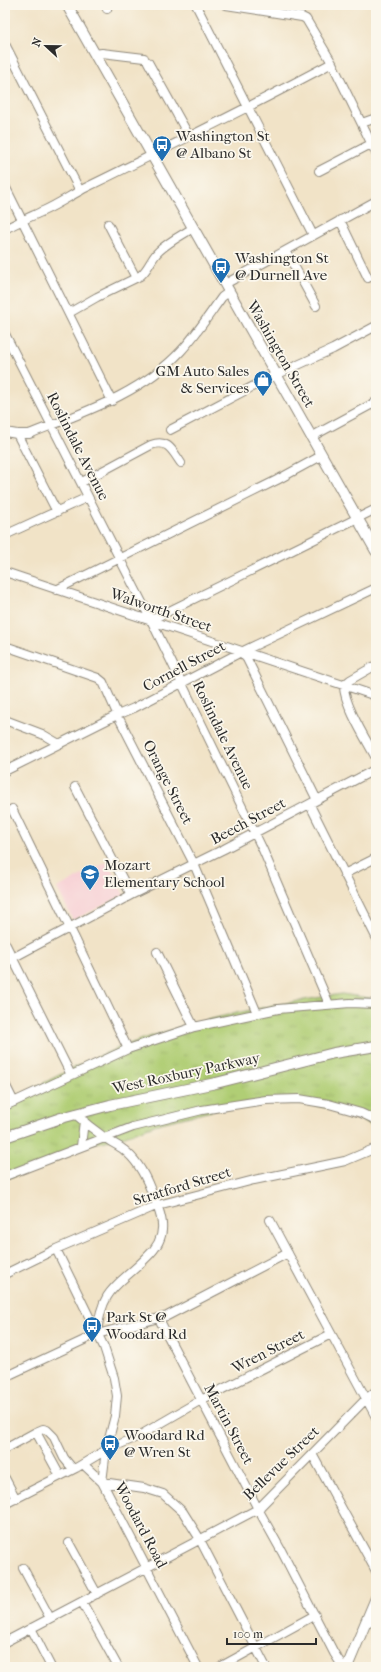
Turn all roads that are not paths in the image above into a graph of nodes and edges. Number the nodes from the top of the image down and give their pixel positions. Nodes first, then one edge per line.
1 (67, 5) edge
2 (196, 5) edge
3 (226, 5) edge
4 (5, 44) edge
5 (95, 54) junction
6 (332, 64) junction
7 (247, 106) junction
8 (376, 118) edge
9 (362, 123) junction
10 (189, 136) junction
11 (372, 144) junction
12 (376, 153) edge
13 (152, 156) junction
14 (319, 171) dead end
15 (5, 186) edge
16 (80, 191) junction
17 (376, 201) edge
18 (22, 220) junction
19 (340, 220) junction
20 (108, 224) dead end
21 (193, 228) junction
22 (5, 229) edge
23 (313, 235) junction
24 (286, 251) junction
25 (136, 278) junction
26 (368, 278) dead end
27 (227, 288) junction
28 (316, 306) dead end
29 (69, 313) junction
30 (376, 326) edge
31 (5, 334) edge
32 (276, 376) junction
33 (112, 401) junction
34 (376, 402) edge
35 (52, 425) junction
36 (170, 430) dead end
37 (5, 432) edge
38 (17, 434) junction
39 (311, 436) junction
40 (321, 456) junction
41 (181, 463) dead end
42 (82, 482) junction
43 (88, 497) junction
44 (376, 509) edge
45 (57, 512) junction
46 (357, 518) junction
47 (5, 535) edge
48 (376, 551) edge
49 (119, 558) junction
50 (5, 572) edge
51 (376, 588) edge
52 (56, 590) junction
53 (151, 620) junction
54 (5, 646) edge
55 (241, 652) junction
56 (376, 665) edge
57 (182, 683) junction
58 (344, 685) junction
59 (376, 696) edge
60 (118, 715) junction
61 (5, 720) edge
62 (59, 744) junction
63 (376, 758) edge
64 (376, 769) edge
65 (5, 771) edge
66 (75, 787) dead end
67 (317, 800) junction
68 (310, 804) junction
69 (12, 809) dead end
70 (255, 833) junction
71 (376, 858) edge
72 (194, 864) junction
73 (344, 874) junction
74 (131, 895) junction
75 (372, 920) edge
76 (70, 927) junction
77 (376, 937) edge
78 (5, 943) edge
79 (158, 952) dead end
80 (9, 960) edge
81 (329, 1004) junction
82 (376, 1004) edge
83 (257, 1013) junction
84 (194, 1027) junction
85 (376, 1046) edge
86 (128, 1049) junction
87 (71, 1075) junction
88 (5, 1084) edge
89 (14, 1102) junction
90 (5, 1106) edge
91 (75, 1114) junction
92 (376, 1120) edge
93 (84, 1121) junction
94 (5, 1137) edge
95 (104, 1138) junction
96 (81, 1146) junction
97 (376, 1148) edge
98 (5, 1176) edge
99 (158, 1205) junction
100 (270, 1220) dead end
101 (56, 1249) junction
102 (288, 1253) junction
103 (5, 1274) edge
104 (159, 1319) junction
105 (97, 1334) junction
106 (331, 1334) junction
107 (5, 1377) edge
108 (376, 1391) edge
109 (366, 1399) junction
110 (201, 1400) junction
111 (376, 1417) edge
112 (36, 1432) junction
113 (5, 1449) edge
114 (106, 1450) junction
115 (312, 1454) junction
116 (83, 1464) junction
117 (73, 1469) junction
118 (60, 1476) junction
119 (5, 1478) edge
120 (102, 1482) junction
121 (16, 1499) junction
122 (5, 1504) edge
123 (258, 1509) junction
124 (200, 1541) junction
125 (69, 1543) dead end
126 (23, 1568) dead end
127 (147, 1568) junction
128 (376, 1571) edge
129 (97, 1594) junction
130 (376, 1598) edge
131 (82, 1602) junction
132 (315, 1616) junction
133 (50, 1618) junction
134 (376, 1620) edge
135 (366, 1624) junction
136 (31, 1628) junction
137 (5, 1642) edge
138 (257, 1648) junction
139 (51, 1667) edge
140 (118, 1667) edge
141 (198, 1667) edge
142 (220, 1667) edge
143 (266, 1667) edge
144 (344, 1667) edge
145 (347, 1667) edge

1 - 5 main road, Washington Street
2 - 7 street
3 - 6 street
4 - 16 street
5 - 10 street
5 - 13 main road, Washington Street
6 - 7 street
6 - 9 street
7 - 10 street
7 - 23 street
8 - 9 street
9 - 11 street
10 - 13 street
11 - 12 street
11 - 14 street
13 - 16 street
13 - 21 main road, Washington Street
15 - 18 street
16 - 18 street
17 - 19 street
18 - 22 street
18 - 29 street
19 - 23 street
19 - 26 street
20 - 25 street
21 - 25 street
21 - 27 main road, Washington Street
23 - 24 street
24 - 27 street
24 - 28 street
25 - 29 street
27 - 32 main road, Washington Street
27 - 33 street
29 - 33 street
30 - 32 street
31 - 35 street, Roslindale Avenue
32 - 36 street
32 - 39 main road, Washington Street
33 - 35 street
34 - 39 street
35 - 38 street
35 - 42 street, Roslindale Avenue
37 - 38 street
38 - 45 street
39 - 40 main road, Washington Street
40 - 46 main road, Washington Street
40 - 49 street
41 - 42 street
42 - 43 street, Roslindale Avenue
43 - 45 street
43 - 49 street, Roslindale Avenue
44 - 46 street
45 - 47 street
46 - 48 main road, Washington Street
46 - 53 street
49 - 52 street
49 - 53 street, Roslindale Avenue
50 - 52 street, Walworth Street
51 - 55 street, Cornell Street
52 - 53 street, Walworth Street
53 - 55 street, Walworth Street
53 - 57 street, Roslindale Avenue
54 - 60 street, Orange Street
55 - 57 street, Cornell Street
55 - 58 street, Walworth Street
55 - 67 street
56 - 58 street
57 - 60 street, Cornell Street
57 - 70 street, Roslindale Avenue
58 - 59 street, Walworth Street
58 - 63 street
60 - 62 street, Cornell Street
60 - 72 street, Orange Street
61 - 62 street
62 - 65 street, Cornell Street
64 - 67 street, Beech Street
66 - 74 street
67 - 68 street, Beech Street
68 - 70 street, Beech Street
68 - 73 street
69 - 76 street
70 - 72 street, Beech Street
70 - 81 street, Roslindale Avenue
71 - 73 street
72 - 74 street, Beech Street
72 - 83 street, Orange Street
73 - 75 street
74 - 76 street, Beech Street
75 - 77 street
76 - 80 street, Beech Street
76 - 86 street
78 - 80 street
79 - 84 street
80 - 87 street
81 - 82 street, West Roxbury Parkway
81 - 83 street, West Roxbury Parkway
83 - 84 street, West Roxbury Parkway
84 - 86 street, West Roxbury Parkway
85 - 91 main road, West Roxbury Parkway
86 - 87 street, West Roxbury Parkway
87 - 89 street, West Roxbury Parkway
88 - 89 street
89 - 90 street, West Roxbury Parkway
91 - 93 street
91 - 94 main road, West Roxbury Parkway
92 - 95 street
93 - 95 street
93 - 96 street
95 - 96 street
95 - 99 street
96 - 98 street
97 - 99 street, Stratford Street
99 - 101 street, Stratford Street
99 - 105 street
100 - 102 street
101 - 103 street, Stratford Street
101 - 105 street, Woodard Road
102 - 104 street
102 - 106 street
104 - 105 street
104 - 110 street, Martin Street
105 - 107 street
105 - 114 street, Woodard Road
106 - 109 street
106 - 110 street, Wren Street
108 - 109 street, Bellevue Street
109 - 111 street
109 - 115 street, Bellevue Street
110 - 114 street, Wren Street
110 - 123 street, Martin Street
112 - 113 street
112 - 117 street
112 - 118 street
114 - 116 street, Wren Street
114 - 120 street, Woodard Road
115 - 123 street, Bellevue Street
115 - 128 street
116 - 117 street, Wren Street
116 - 120 street
117 - 118 street, Wren Street
118 - 121 street, Wren Street
119 - 121 street
120 - 124 street
120 - 127 street, Woodard Road
121 - 122 street, Wren Street
123 - 124 street, Bellevue Street
123 - 132 street, Martin Street
124 - 127 street, Bellevue Street
124 - 138 street
125 - 129 street
126 - 133 street
127 - 129 street, Bellevue Street
127 - 141 street, Woodard Road
129 - 131 street, Bellevue Street
130 - 135 main road
131 - 133 street, Bellevue Street
131 - 140 street
132 - 138 street
132 - 144 street, Martin Street
133 - 136 street, Bellevue Street
134 - 135 street
135 - 145 main road
136 - 137 street, Bellevue Street
136 - 139 street
138 - 142 street
138 - 143 street

